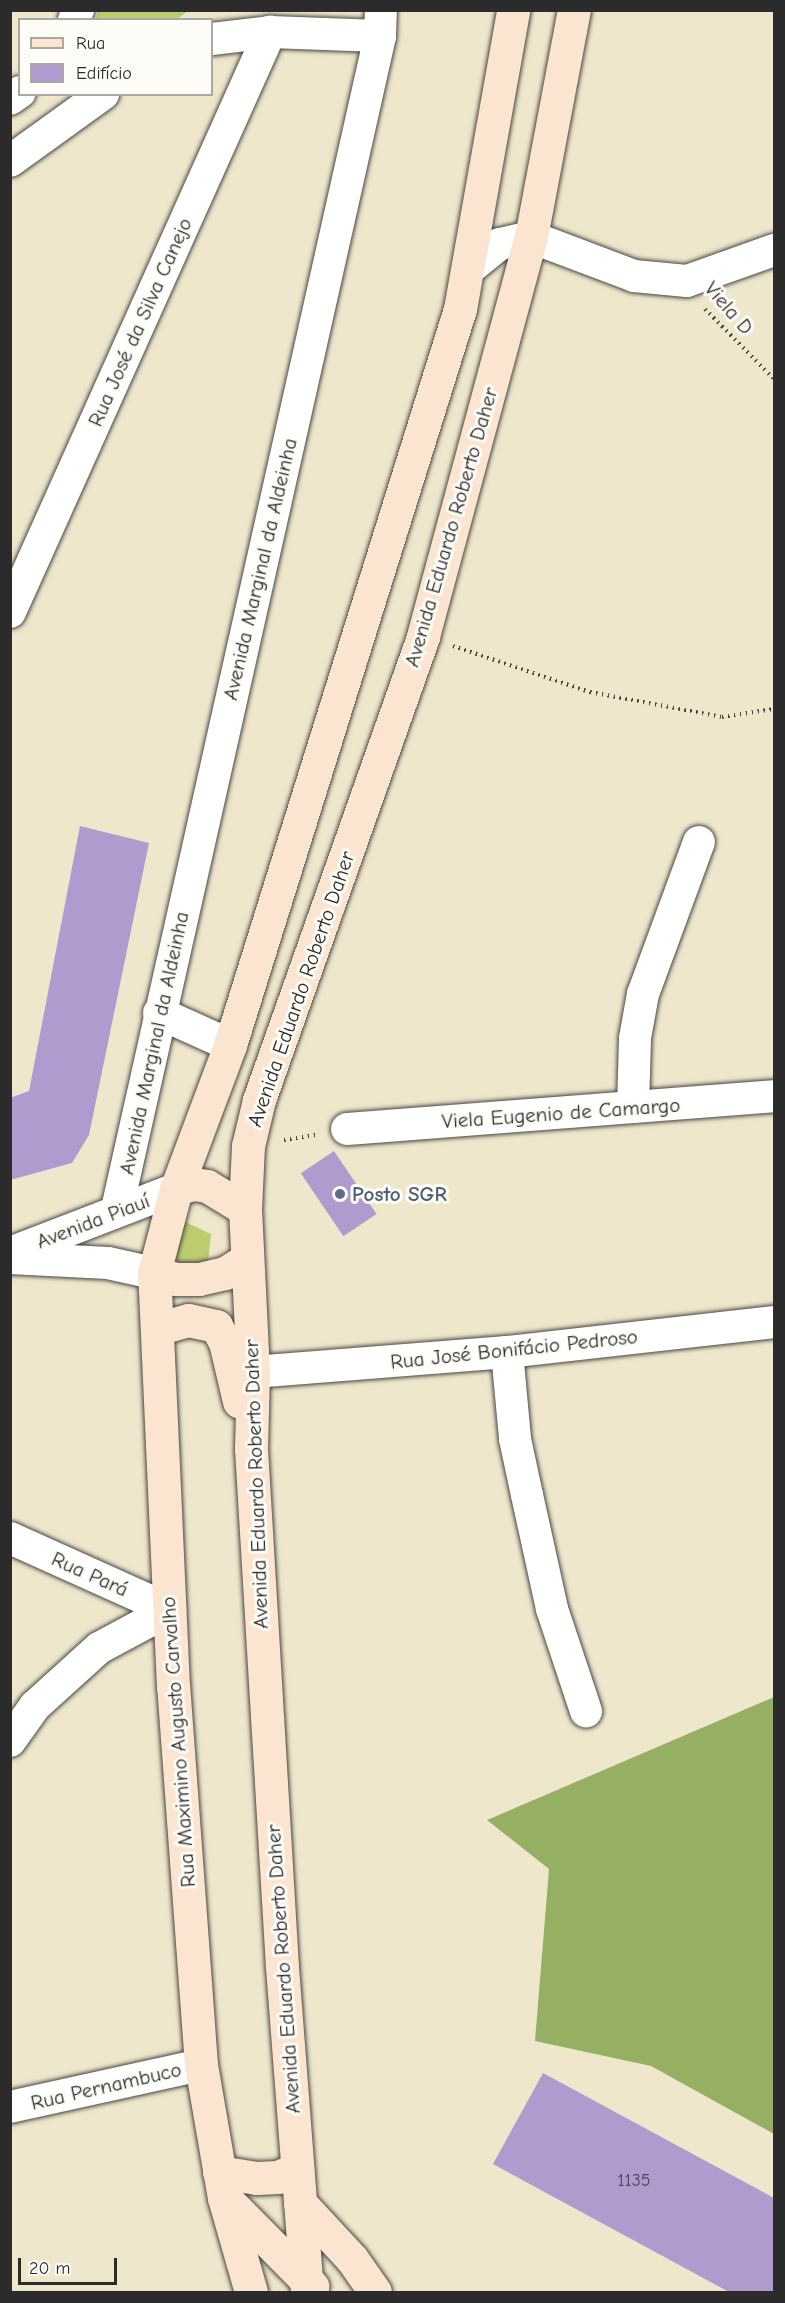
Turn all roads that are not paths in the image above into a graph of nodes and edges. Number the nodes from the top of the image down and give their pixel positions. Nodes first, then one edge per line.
1 (513, 10) edge
2 (574, 10) edge
3 (380, 23) edge
4 (270, 32) junction
5 (213, 39) edge
6 (100, 96) edge
7 (10, 161) edge
8 (531, 237) junction
9 (774, 250) edge
10 (470, 268) junction
11 (10, 612) edge
12 (699, 842) dead end
13 (159, 1013) junction
14 (230, 1045) junction
15 (774, 1096) edge
16 (633, 1107) junction
17 (347, 1130) road end
18 (176, 1189) junction
19 (117, 1209) junction
20 (244, 1209) junction
21 (10, 1253) edge
22 (10, 1258) edge
23 (246, 1260) junction
24 (154, 1274) junction
25 (774, 1322) edge
26 (157, 1329) junction
27 (507, 1352) junction
28 (253, 1372) junction
29 (251, 1449) junction
30 (10, 1538) edge
31 (170, 1610) junction
32 (586, 1711) dead end
33 (10, 1741) edge
34 (201, 2065) junction
35 (10, 2107) edge
36 (297, 2169) junction
37 (222, 2185) junction
38 (300, 2203) junction
39 (311, 2289) edge
40 (251, 2292) edge
41 (375, 2292) edge

1 - 10 main road
2 - 8 main road, Avenida Eduardo Roberto Daher
3 - 4 street, Avenida Marginal da Aldeinha
3 - 13 street, Avenida Marginal da Aldeinha
4 - 5 street, Avenida Marginal da Aldeinha
4 - 11 street, Rua José da Silva Canejo
6 - 7 street
8 - 9 street
8 - 10 street
8 - 20 main road, Avenida Eduardo Roberto Daher
10 - 14 main road
12 - 16 street
13 - 14 street
13 - 19 street, Avenida Marginal da Aldeinha
14 - 18 main road
15 - 16 street, Viela Eugenio de Camargo
16 - 17 street, Viela Eugenio de Camargo
18 - 19 street, Avenida Piauí
18 - 20 main road
18 - 24 main road, Rua Maximino Augusto Carvalho
19 - 21 street, Avenida Piauí
20 - 23 main road, Avenida Eduardo Roberto Daher
22 - 24 street, Avenida Piauí
23 - 24 main road
23 - 28 main road, Avenida Eduardo Roberto Daher
24 - 26 main road, Rua Maximino Augusto Carvalho
25 - 27 street, Rua José Bonifácio Pedroso
26 - 29 main road
26 - 31 main road, Rua Maximino Augusto Carvalho
27 - 28 street, Rua José Bonifácio Pedroso
27 - 32 street
28 - 29 main road, Avenida Eduardo Roberto Daher
29 - 36 main road, Avenida Eduardo Roberto Daher
30 - 31 street, Rua Pará
31 - 33 street
31 - 34 main road, Rua Maximino Augusto Carvalho
34 - 35 street, Rua Pernambuco
34 - 37 main road, Rua Maximino Augusto Carvalho
36 - 37 main road
36 - 38 main road, Avenida Eduardo Roberto Daher
37 - 39 main road
37 - 40 main road, Rua Maximino Augusto Carvalho
38 - 39 main road, Avenida Eduardo Roberto Daher
38 - 41 main road

